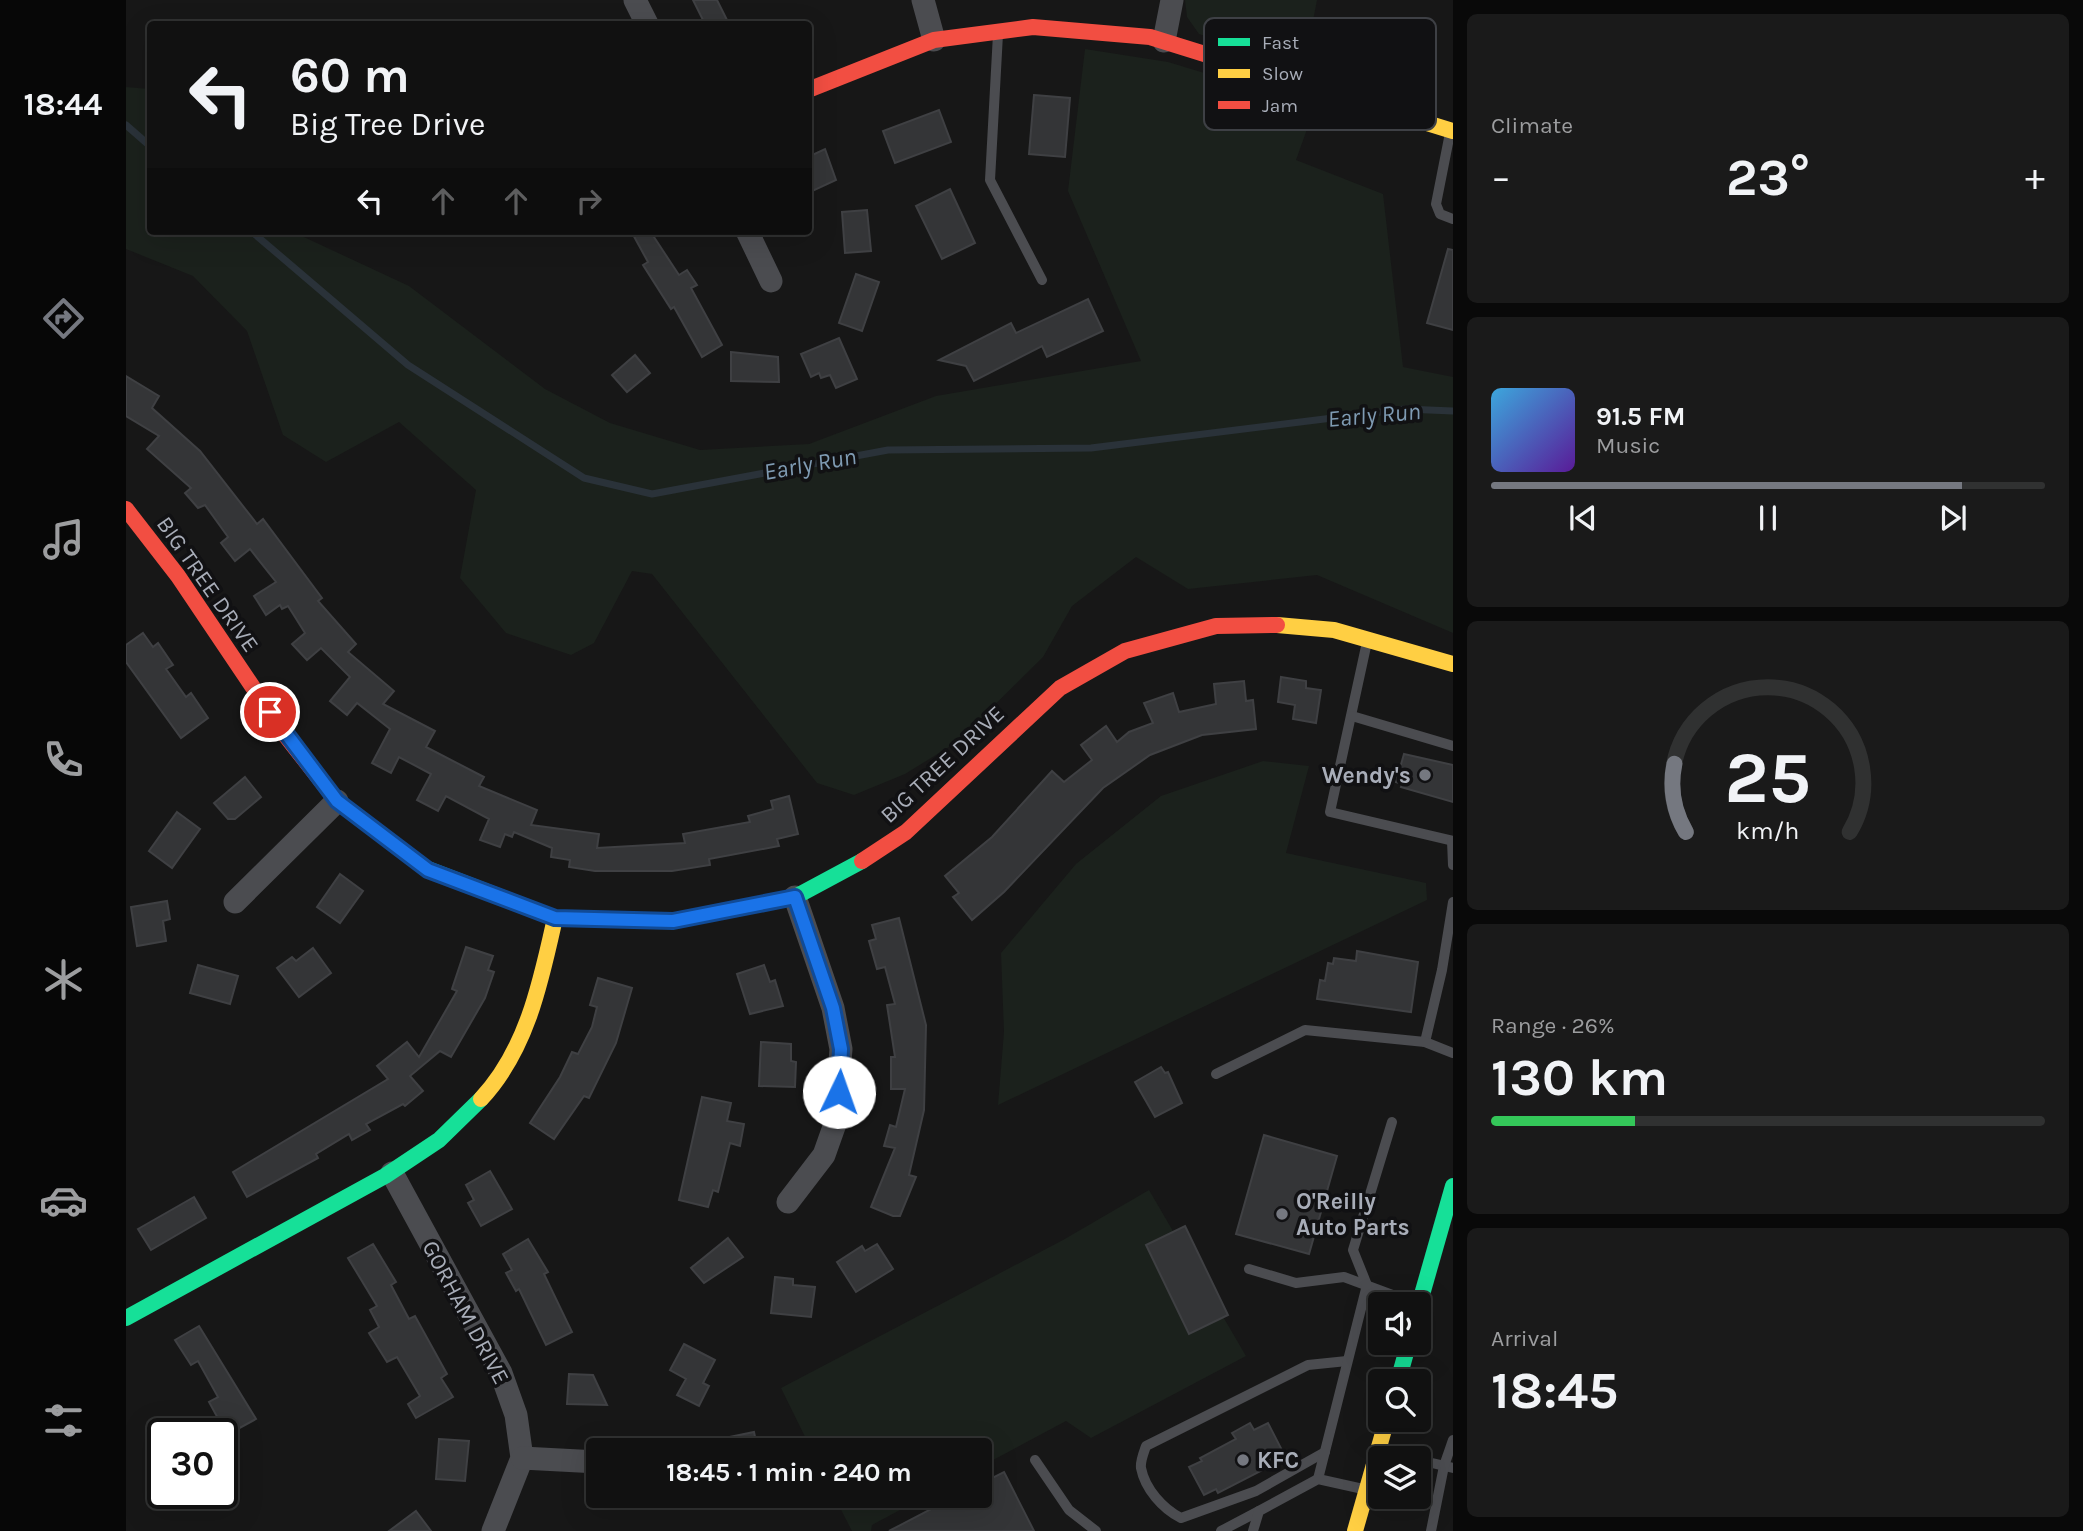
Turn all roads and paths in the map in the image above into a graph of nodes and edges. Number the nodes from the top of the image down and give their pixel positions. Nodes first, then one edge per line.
1 (923, 0) edge
2 (1172, 0) edge
3 (998, 31) junction
4 (934, 40) junction
5 (1164, 41) junction
6 (1204, 53) edge
7 (812, 88) edge
8 (1452, 128) edge
9 (1453, 219) edge
10 (749, 235) edge
11 (1042, 280) dead end
12 (771, 281) dead end
13 (126, 509) edge
14 (1368, 639) junction
15 (1453, 664) edge
16 (1352, 716) junction
17 (1453, 746) edge
18 (337, 801) junction
19 (1453, 841) edge
20 (1453, 865) edge
21 (795, 897) junction
22 (235, 902) dead end
23 (1453, 902) edge
24 (555, 918) junction
25 (1425, 1042) junction
26 (1453, 1053) edge
27 (1216, 1074) dead end
28 (1391, 1122) dead end
29 (391, 1173) junction
30 (1453, 1186) edge
31 (788, 1202) dead end
32 (1249, 1269) dead end
33 (1367, 1285) junction
34 (1386, 1292) edge
35 (1422, 1292) edge
36 (126, 1317) edge
37 (1348, 1361) junction
38 (1453, 1440) edge
39 (1325, 1452) junction
40 (522, 1458) junction
41 (1035, 1460) dead end
42 (586, 1461) edge
43 (1448, 1467) edge
44 (1318, 1479) junction
45 (1368, 1486) edge
46 (1367, 1490) junction
47 (1259, 1511) junction
48 (493, 1531) edge
49 (1096, 1531) edge
50 (1221, 1531) edge
51 (1253, 1531) edge
52 (1355, 1531) edge
53 (1431, 1531) edge

1 - 4 street
2 - 5 street
3 - 4 street
3 - 5 street
3 - 11 lane
4 - 7 street
5 - 6 street
8 - 9 lane
10 - 12 street
13 - 18 street, BIG TREE DRIVE
14 - 15 street, BIG TREE DRIVE
14 - 16 lane
14 - 21 street, BIG TREE DRIVE
16 - 17 lane
16 - 19 lane
18 - 22 street
18 - 24 street, BIG TREE DRIVE
19 - 20 lane
21 - 24 street, BIG TREE DRIVE
21 - 31 street
23 - 25 lane
24 - 29 street
25 - 26 lane
25 - 27 lane
28 - 33 lane
29 - 36 street
29 - 40 street, GORHAM DRIVE
30 - 35 street
32 - 33 lane
33 - 34 lane
33 - 37 lane
37 - 39 lane
37 - 39 lane
38 - 43 lane
39 - 44 lane
40 - 42 street
40 - 48 street
41 - 49 lane
43 - 53 lane
44 - 46 lane
44 - 47 lane
45 - 46 street
46 - 52 street
47 - 50 lane
47 - 51 lane

